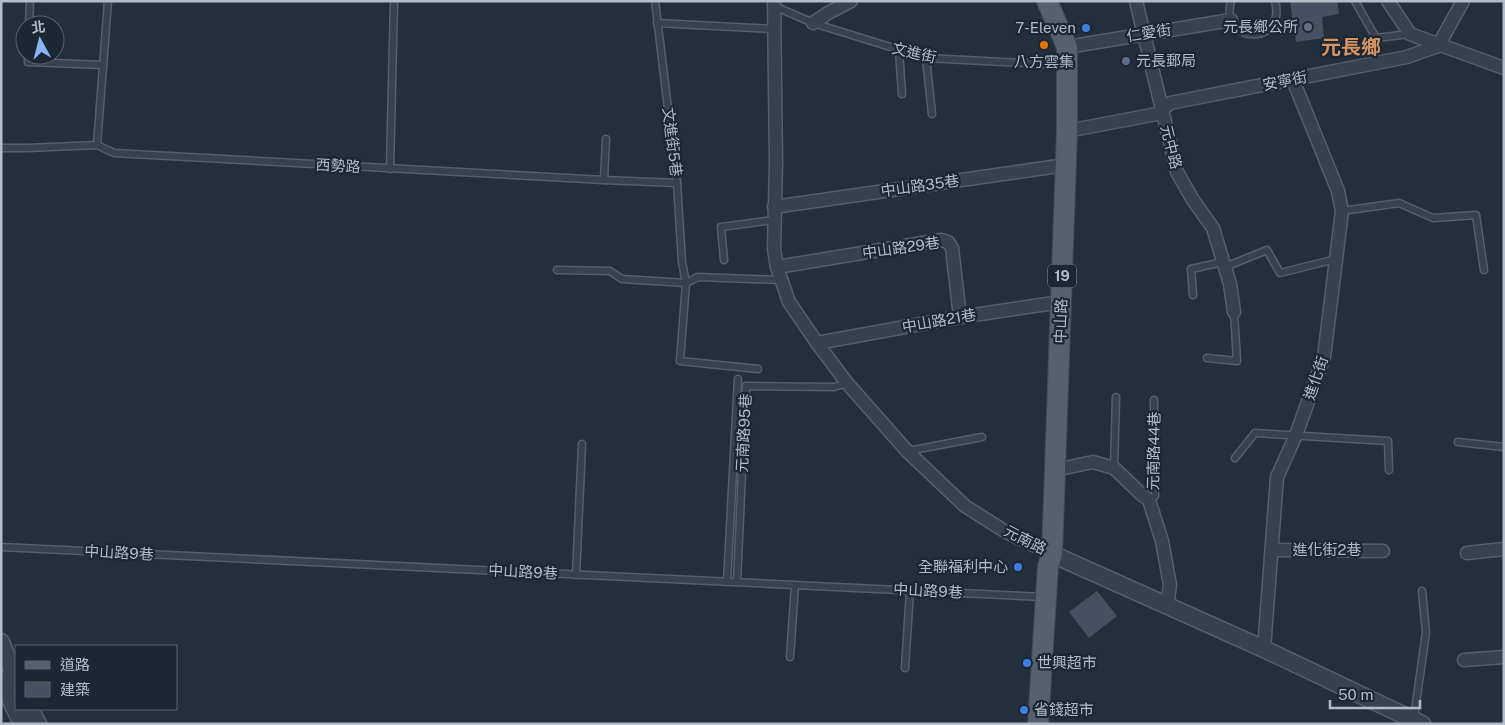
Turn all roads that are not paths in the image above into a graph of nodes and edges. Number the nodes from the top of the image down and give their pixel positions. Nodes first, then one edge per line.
1 (30, 1) edge
2 (108, 1) edge
3 (394, 1) edge
4 (655, 1) edge
5 (851, 1) edge
6 (1047, 1) edge
7 (1136, 1) edge
8 (1231, 1) edge
9 (1275, 1) edge
10 (1355, 1) edge
11 (1388, 1) edge
12 (1464, 1) edge
13 (774, 4) edge
14 (29, 15) edge
15 (1231, 20) junction
16 (657, 24) junction
17 (813, 24) junction
18 (774, 29) junction
19 (1145, 34) junction
20 (1410, 34) junction
21 (1438, 46) junction
22 (899, 51) junction
23 (1067, 56) junction
24 (926, 58) junction
25 (65, 63) edge
26 (103, 65) junction
27 (1504, 68) edge
28 (1293, 80) junction
29 (902, 94) dead end
30 (1162, 109) junction
31 (932, 114) dead end
32 (1067, 131) junction
33 (606, 139) dead end
34 (97, 145) junction
35 (1, 148) edge
36 (1066, 165) junction
37 (390, 169) junction
38 (604, 180) junction
39 (677, 182) junction
40 (774, 207) junction
41 (1342, 211) junction
42 (774, 220) junction
43 (724, 260) dead end
44 (1336, 260) junction
45 (1224, 264) junction
46 (777, 267) junction
47 (557, 270) dead end
48 (1484, 270) dead end
49 (781, 280) junction
50 (686, 283) junction
51 (1193, 295) dead end
52 (1061, 302) junction
53 (1234, 312) joint
54 (960, 317) junction
55 (817, 343) junction
56 (1207, 358) dead end
57 (758, 369) dead end
58 (738, 379) dead end
59 (848, 384) junction
60 (1116, 396) dead end
61 (1154, 400) dead end
62 (1296, 435) junction
63 (982, 437) dead end
64 (1458, 442) dead end
65 (582, 444) dead end
66 (1504, 447) edge
67 (907, 451) junction
68 (1235, 458) dead end
69 (1114, 468) junction
70 (1056, 470) junction
71 (1389, 470) dead end
72 (1149, 500) junction
73 (1, 548) edge
74 (1504, 549) edge
75 (1272, 550) junction
76 (1383, 551) dead end
77 (1467, 553) dead end
78 (1052, 554) junction
79 (576, 575) junction
80 (727, 582) junction
81 (736, 582) junction
82 (795, 585) junction
83 (1422, 590) dead end
84 (910, 591) junction
85 (1046, 597) junction
86 (1167, 606) junction
87 (1, 642) edge
88 (1264, 649) junction
89 (790, 657) dead end
90 (1504, 657) edge
91 (1464, 660) dead end
92 (905, 668) dead end
93 (15, 677) edge
94 (1, 680) edge
95 (15, 709) edge
96 (15, 710) edge
97 (31, 710) edge
98 (1418, 722) edge
99 (22, 724) edge
100 (38, 724) edge
101 (1038, 724) edge
102 (1050, 724) edge

1 - 14 lane
2 - 26 lane
3 - 37 lane
4 - 16 lane, 文進街5巷
5 - 17 street
6 - 23 main road, 中山路 / 19
7 - 19 street, 元中路
8 - 15 lane
9 - 15 lane
10 - 20 lane
11 - 20 street
12 - 21 street
13 - 17 lane, 文進街
13 - 18 street
15 - 19 street, 仁愛街
16 - 18 lane
16 - 39 lane, 文進街5巷
17 - 22 lane, 文進街
18 - 40 street
19 - 23 street, 仁愛街
19 - 30 street, 元中路
20 - 21 street
21 - 27 street
21 - 28 street, 安寧街
22 - 24 lane, 文進街
22 - 29 lane
23 - 24 lane, 文進街
23 - 32 main road, 中山路 / 19
24 - 31 lane
25 - 26 lane
26 - 34 lane
28 - 30 street, 安寧街
28 - 41 street, 進化街
30 - 32 street, 安寧街
30 - 45 street, 元中路
32 - 36 main road, 中山路 / 19
33 - 38 lane
34 - 35 lane, 西勢路
34 - 37 lane, 西勢路
36 - 40 street, 中山路35巷
36 - 52 main road, 中山路 / 19
37 - 38 lane, 西勢路
38 - 39 lane, 西勢路
39 - 50 lane, 文進街5巷
40 - 42 street, 元南路
41 - 44 street, 進化街
41 - 48 lane
42 - 43 lane
42 - 46 street, 元南路
44 - 45 lane
44 - 62 street, 進化街
45 - 51 lane
45 - 53 street, 元中路
46 - 49 street, 元南路
46 - 54 street, 中山路29巷
47 - 50 lane
49 - 50 lane
49 - 55 street, 元南路
50 - 57 lane, 文進街5巷
52 - 54 street, 中山路21巷
52 - 70 main road, 中山路 / 19
53 - 56 lane
54 - 55 street, 中山路21巷
55 - 59 street, 元南路
58 - 80 lane
59 - 67 street, 元南路
59 - 81 lane, 元南路95巷
60 - 69 lane
61 - 72 lane, 元南路44巷
62 - 68 lane
62 - 71 lane
62 - 75 street, 進化街
63 - 67 lane
64 - 66 lane
65 - 79 lane
67 - 78 street, 元南路
69 - 70 street
69 - 72 street, 元南路44巷
70 - 78 main road, 中山路 / 19
72 - 86 street, 元南路44巷
73 - 79 lane, 中山路9巷
74 - 77 street
75 - 76 street, 進化街2巷
75 - 88 street, 進化街
78 - 85 main road, 中山路 / 19
78 - 86 street, 元南路
78 - 102 main road, 中山路 / 19
79 - 80 lane, 中山路9巷
80 - 81 lane, 中山路9巷
81 - 82 lane, 中山路9巷
82 - 84 lane, 中山路9巷
82 - 89 lane
83 - 98 lane
84 - 85 lane, 中山路9巷
84 - 92 lane
85 - 101 main road, 中山路 / 19
86 - 88 street, 元南路
87 - 93 street
88 - 98 street, 元南路
90 - 91 street
94 - 95 street
96 - 99 street
97 - 100 street

